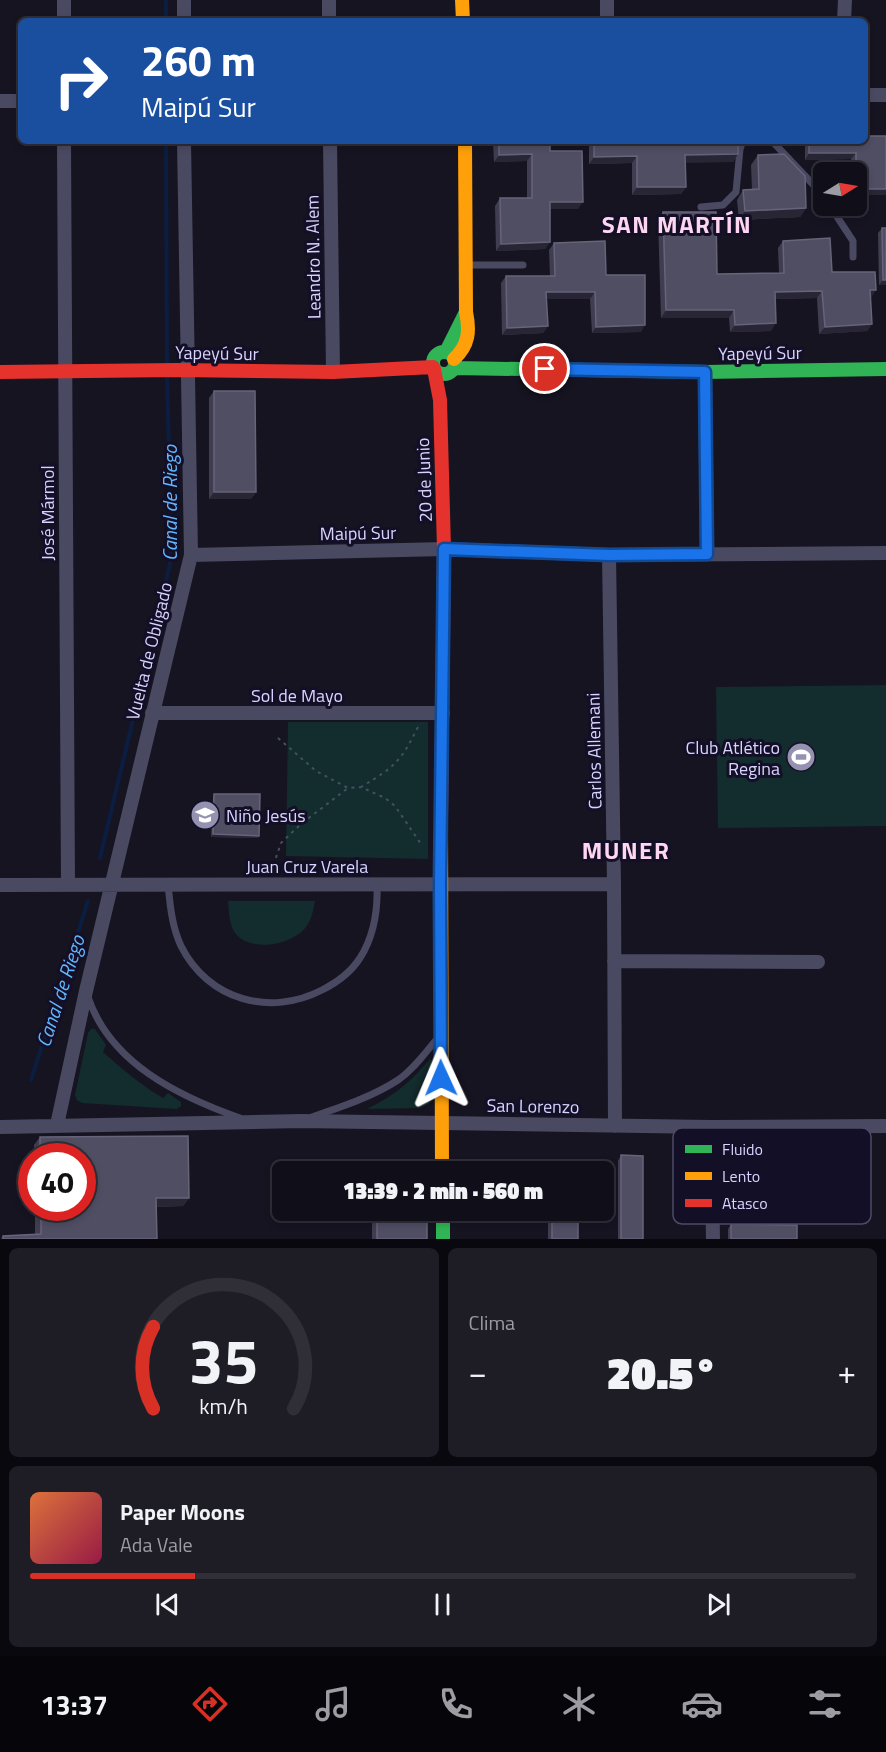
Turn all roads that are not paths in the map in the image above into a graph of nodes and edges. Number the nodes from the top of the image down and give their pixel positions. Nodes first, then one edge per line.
1 (64, 0) edge
2 (183, 0) edge
3 (329, 0) edge
4 (462, 0) edge
5 (607, 0) edge
6 (844, 0) edge
7 (64, 18) edge
8 (184, 18) edge
9 (329, 18) edge
10 (463, 18) edge
11 (607, 18) edge
12 (844, 18) edge
13 (868, 95) edge
14 (886, 95) edge
15 (0, 101) edge
16 (18, 101) edge
17 (64, 144) edge
18 (184, 144) edge
19 (330, 144) edge
20 (465, 144) edge
21 (742, 144) edge
22 (775, 144) edge
23 (813, 184) edge
24 (701, 207) dead end
25 (837, 216) edge
26 (853, 257) dead end
27 (467, 265) junction
28 (523, 265) dead end
29 (451, 363) junction
30 (433, 368) junction
31 (886, 369) edge
32 (64, 370) junction
33 (182, 370) junction
34 (0, 372) edge
35 (333, 372) junction
36 (705, 372) junction
37 (440, 400) junction
38 (444, 549) junction
39 (886, 553) edge
40 (707, 554) junction
41 (191, 555) junction
42 (609, 555) junction
43 (152, 713) junction
44 (443, 713) junction
45 (168, 884) junction
46 (376, 884) junction
47 (440, 884) junction
48 (614, 884) junction
49 (0, 885) edge
50 (68, 885) junction
51 (111, 885) junction
52 (614, 962) junction
53 (818, 962) dead end
54 (86, 991) junction
55 (440, 1034) junction
56 (249, 1121) junction
57 (301, 1121) junction
58 (442, 1122) junction
59 (57, 1125) junction
60 (615, 1126) junction
61 (886, 1126) edge
62 (0, 1127) edge
63 (711, 1127) joint
64 (442, 1161) edge
65 (443, 1221) edge
66 (713, 1224) edge
67 (444, 1239) edge
68 (713, 1239) edge

1 - 7 street
2 - 8 street
3 - 9 street
4 - 10 street
5 - 11 street
6 - 12 street
13 - 14 street
15 - 16 street
17 - 32 street, José Mármol
18 - 33 street, Vuelta de Obligado
19 - 35 street, Leandro N. Alem
20 - 27 street, 20 de Junio
21 - 24 lane
22 - 23 lane
25 - 26 lane
27 - 28 lane
27 - 29 street, 20 de Junio
29 - 30 street, Yapeyú Sur
29 - 30 street
29 - 36 street, Yapeyú Sur
29 - 37 street, 20 de Junio
30 - 35 street, Yapeyú Sur
30 - 37 street, 20 de Junio
31 - 36 street, Yapeyú Sur
32 - 33 street, Yapeyú Sur
32 - 34 street, Yapeyú Sur
32 - 50 street, José Mármol
33 - 35 street, Yapeyú Sur
33 - 41 street, Vuelta de Obligado
36 - 40 street
37 - 38 street, 20 de Junio
38 - 41 street, Maipú Sur
38 - 42 street, Maipú Sur
38 - 44 street, 20 de Junio
39 - 40 street, Maipú Sur
40 - 42 street, Maipú Sur
41 - 43 street, Vuelta de Obligado
42 - 48 street, Carlos Allemani
43 - 44 street, Sol de Mayo
43 - 51 street, Vuelta de Obligado
44 - 47 street, 20 de Junio
45 - 46 street, Juan Cruz Varela
45 - 46 lane
45 - 51 street, Juan Cruz Varela
46 - 47 street, Juan Cruz Varela
47 - 48 street, Juan Cruz Varela
47 - 55 street, 20 de Junio
48 - 52 street, Carlos Allemani
49 - 50 street, Juan Cruz Varela
50 - 51 street, Juan Cruz Varela
51 - 54 street, Vuelta de Obligado
52 - 53 street
52 - 60 street, Carlos Allemani
54 - 56 lane
54 - 59 street, Vuelta de Obligado
55 - 57 lane
55 - 58 street, 20 de Junio
56 - 57 street, San Lorenzo
56 - 59 street, San Lorenzo
57 - 58 street, San Lorenzo
58 - 60 street, San Lorenzo
58 - 64 street, 20 de Junio
59 - 62 street, San Lorenzo
60 - 63 street, San Lorenzo
61 - 63 street, San Lorenzo
65 - 67 street
66 - 68 street

